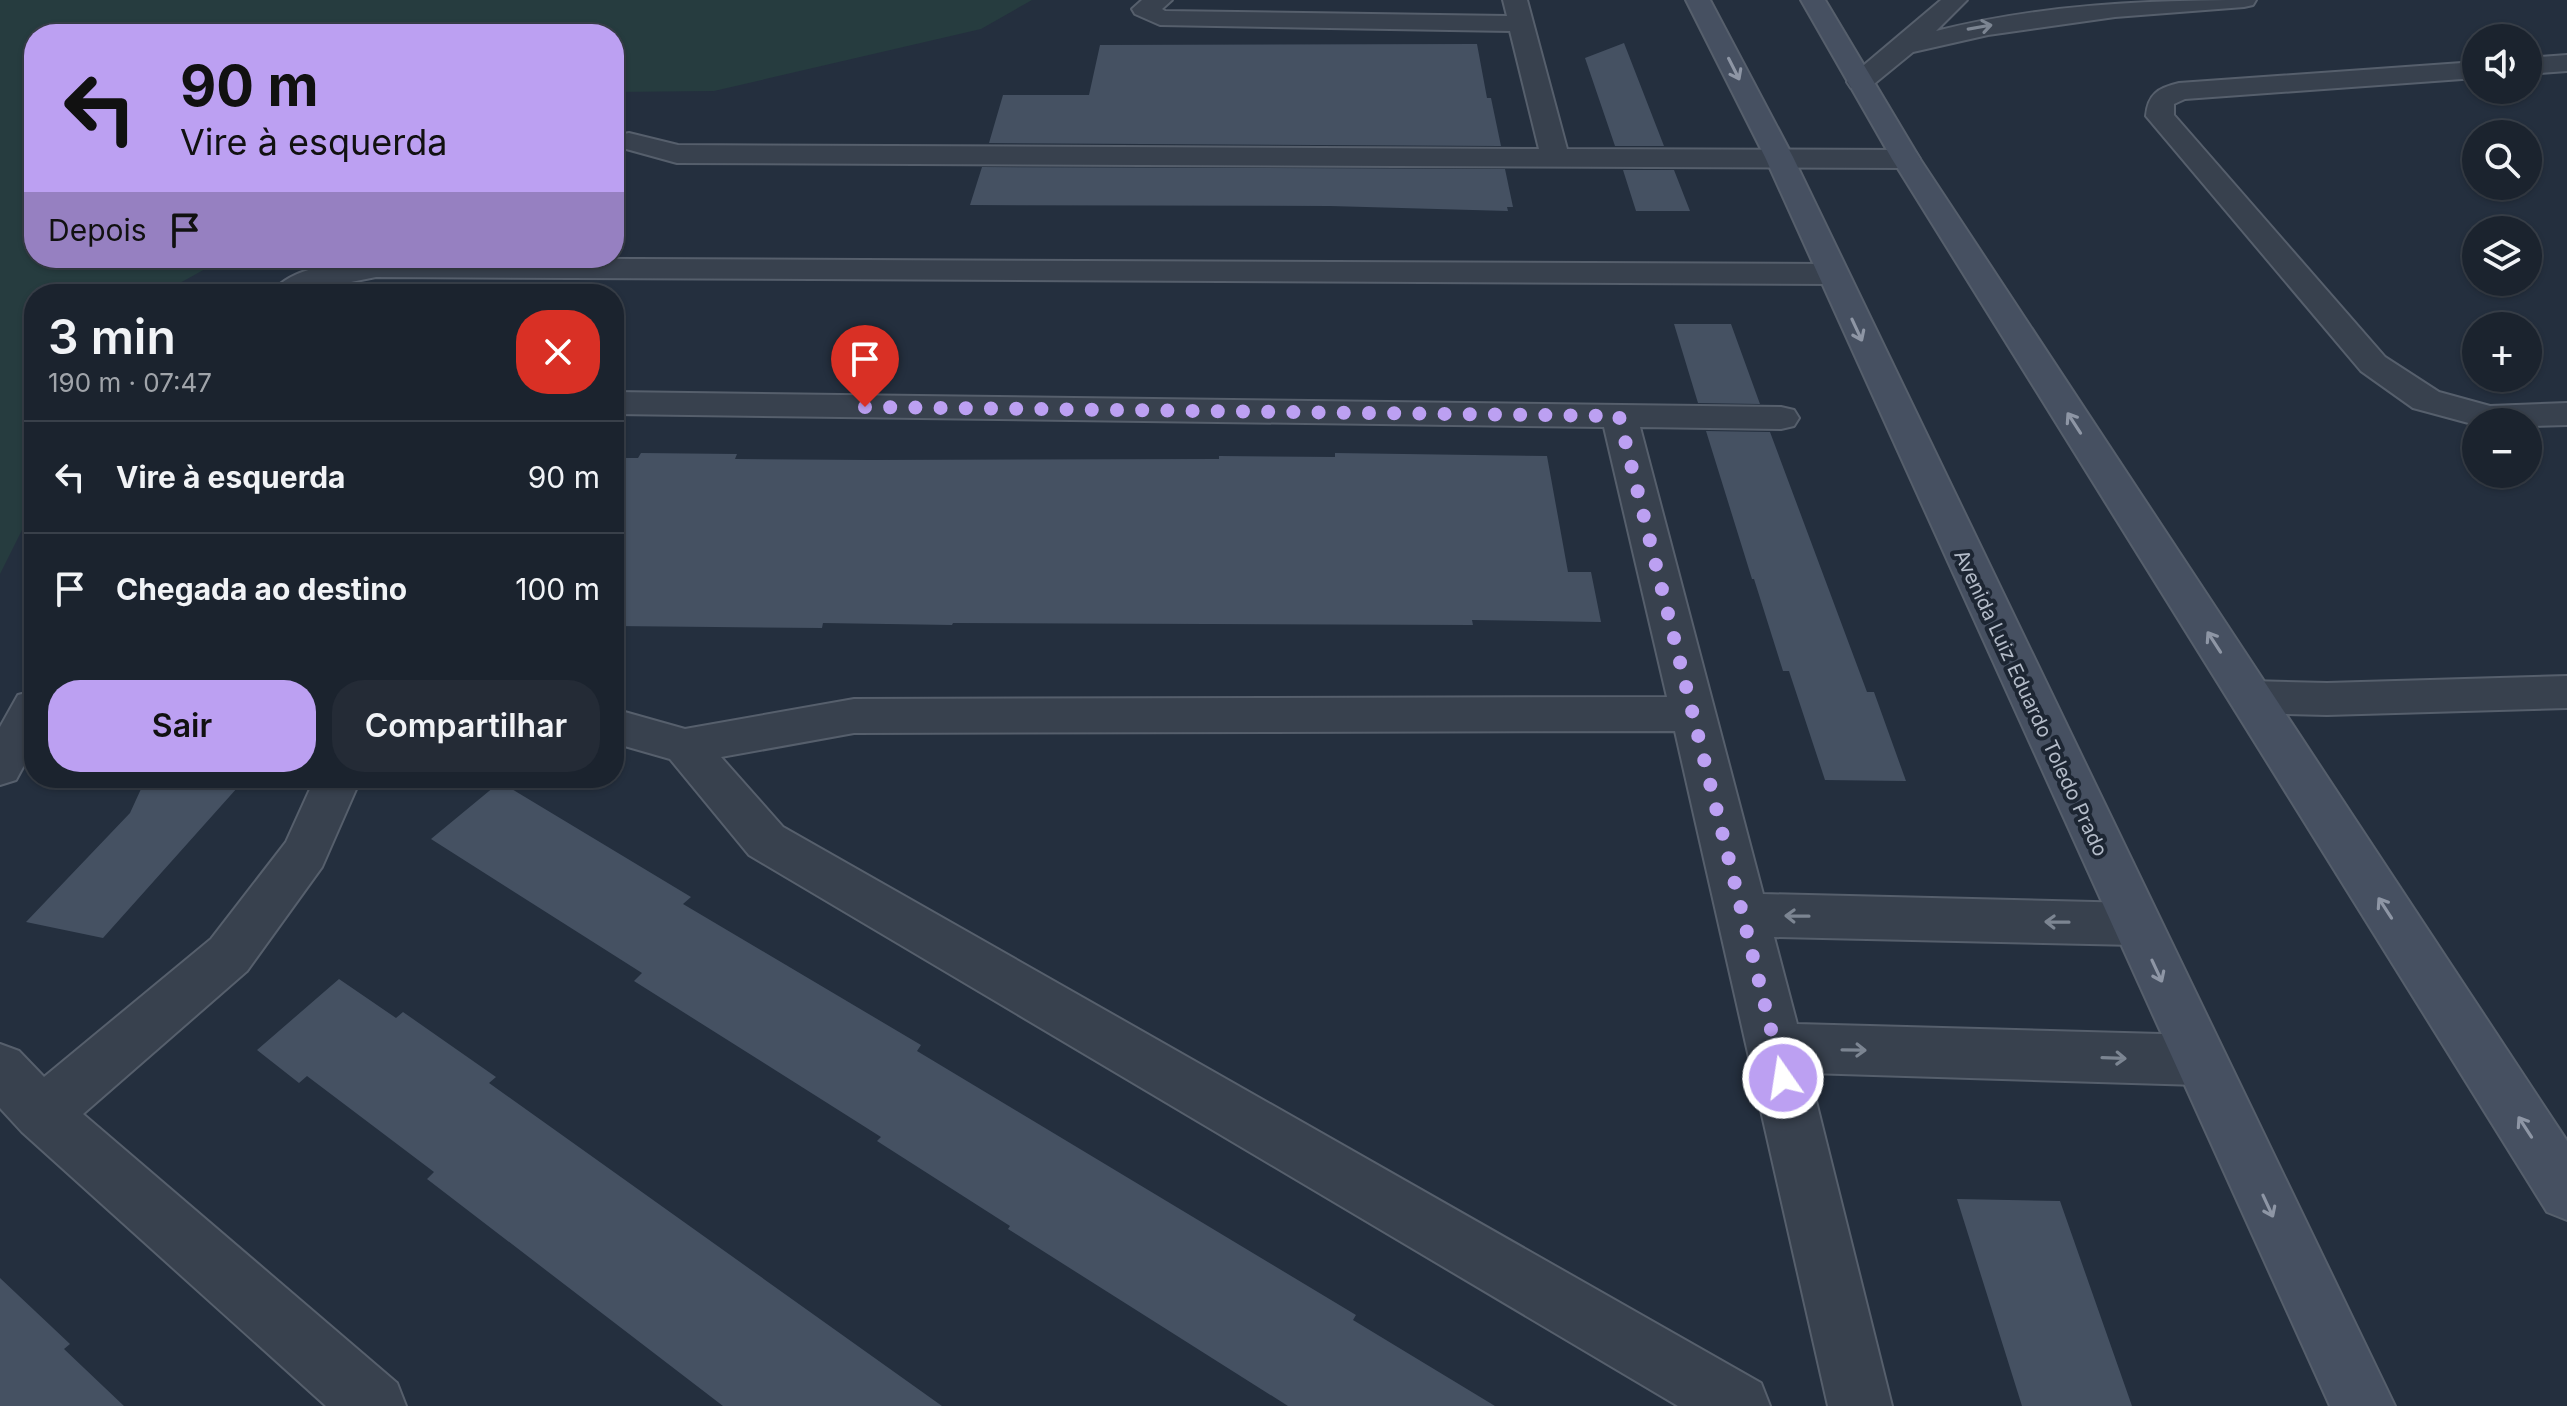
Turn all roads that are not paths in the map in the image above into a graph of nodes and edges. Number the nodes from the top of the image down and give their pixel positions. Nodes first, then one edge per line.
1 (1160, 0) edge
2 (1698, 0) edge
3 (1813, 0) edge
4 (1955, 0) edge
5 (2055, 0) edge
6 (2244, 0) edge
7 (2111, 8) junction
8 (1518, 12) edge
9 (1904, 47) junction
10 (2567, 63) edge
11 (2542, 65) edge
12 (2462, 71) edge
13 (1860, 82) junction
14 (629, 141) dead end
15 (1555, 156) junction
16 (1779, 157) junction
17 (1906, 159) junction
18 (371, 268) edge
19 (584, 268) edge
20 (1831, 274) junction
21 (304, 284) edge
22 (624, 403) edge
23 (2567, 414) edge
24 (1619, 416) junction
25 (1781, 418) dead end
26 (2567, 692) edge
27 (2250, 697) junction
28 (1692, 714) junction
29 (24, 725) edge
30 (624, 729) edge
31 (685, 746) junction
32 (0, 767) edge
33 (334, 788) edge
34 (1742, 915) junction
35 (2135, 924) junction
36 (1776, 1048) junction
37 (2198, 1060) junction
38 (0, 1069) edge
39 (42, 1114) junction
40 (2567, 1192) edge
41 (374, 1406) edge
42 (1738, 1406) edge
43 (1860, 1406) edge
44 (2363, 1406) edge

1 - 8 street
2 -> 16 main road, Avenida Luiz Eduardo Toledo Prado
3 - 13 main road
4 - 9 street
5 - 7 street
6 - 7 street
9 -> 7 street
8 - 15 street
9 - 13 street
10 - 11 street
12 - 23 street
13 - 17 main road
14 - 15 street
15 - 16 street
16 - 17 street
16 - 20 main road, Avenida Luiz Eduardo Toledo Prado
27 -> 17 main road
18 - 21 street
19 - 20 street
20 -> 35 main road, Avenida Luiz Eduardo Toledo Prado
22 - 24 street
24 - 25 street
24 - 28 street
26 - 27 street
40 -> 27 main road
28 - 31 street
28 - 34 street
29 - 32 street
30 - 31 street
31 - 42 street
33 - 39 street
35 -> 34 street
34 - 36 street
35 -> 37 main road, Avenida Luiz Eduardo Toledo Prado
36 -> 37 street
36 - 43 street
37 -> 44 main road, Avenida Luiz Eduardo Toledo Prado
38 - 39 street
39 - 41 street

